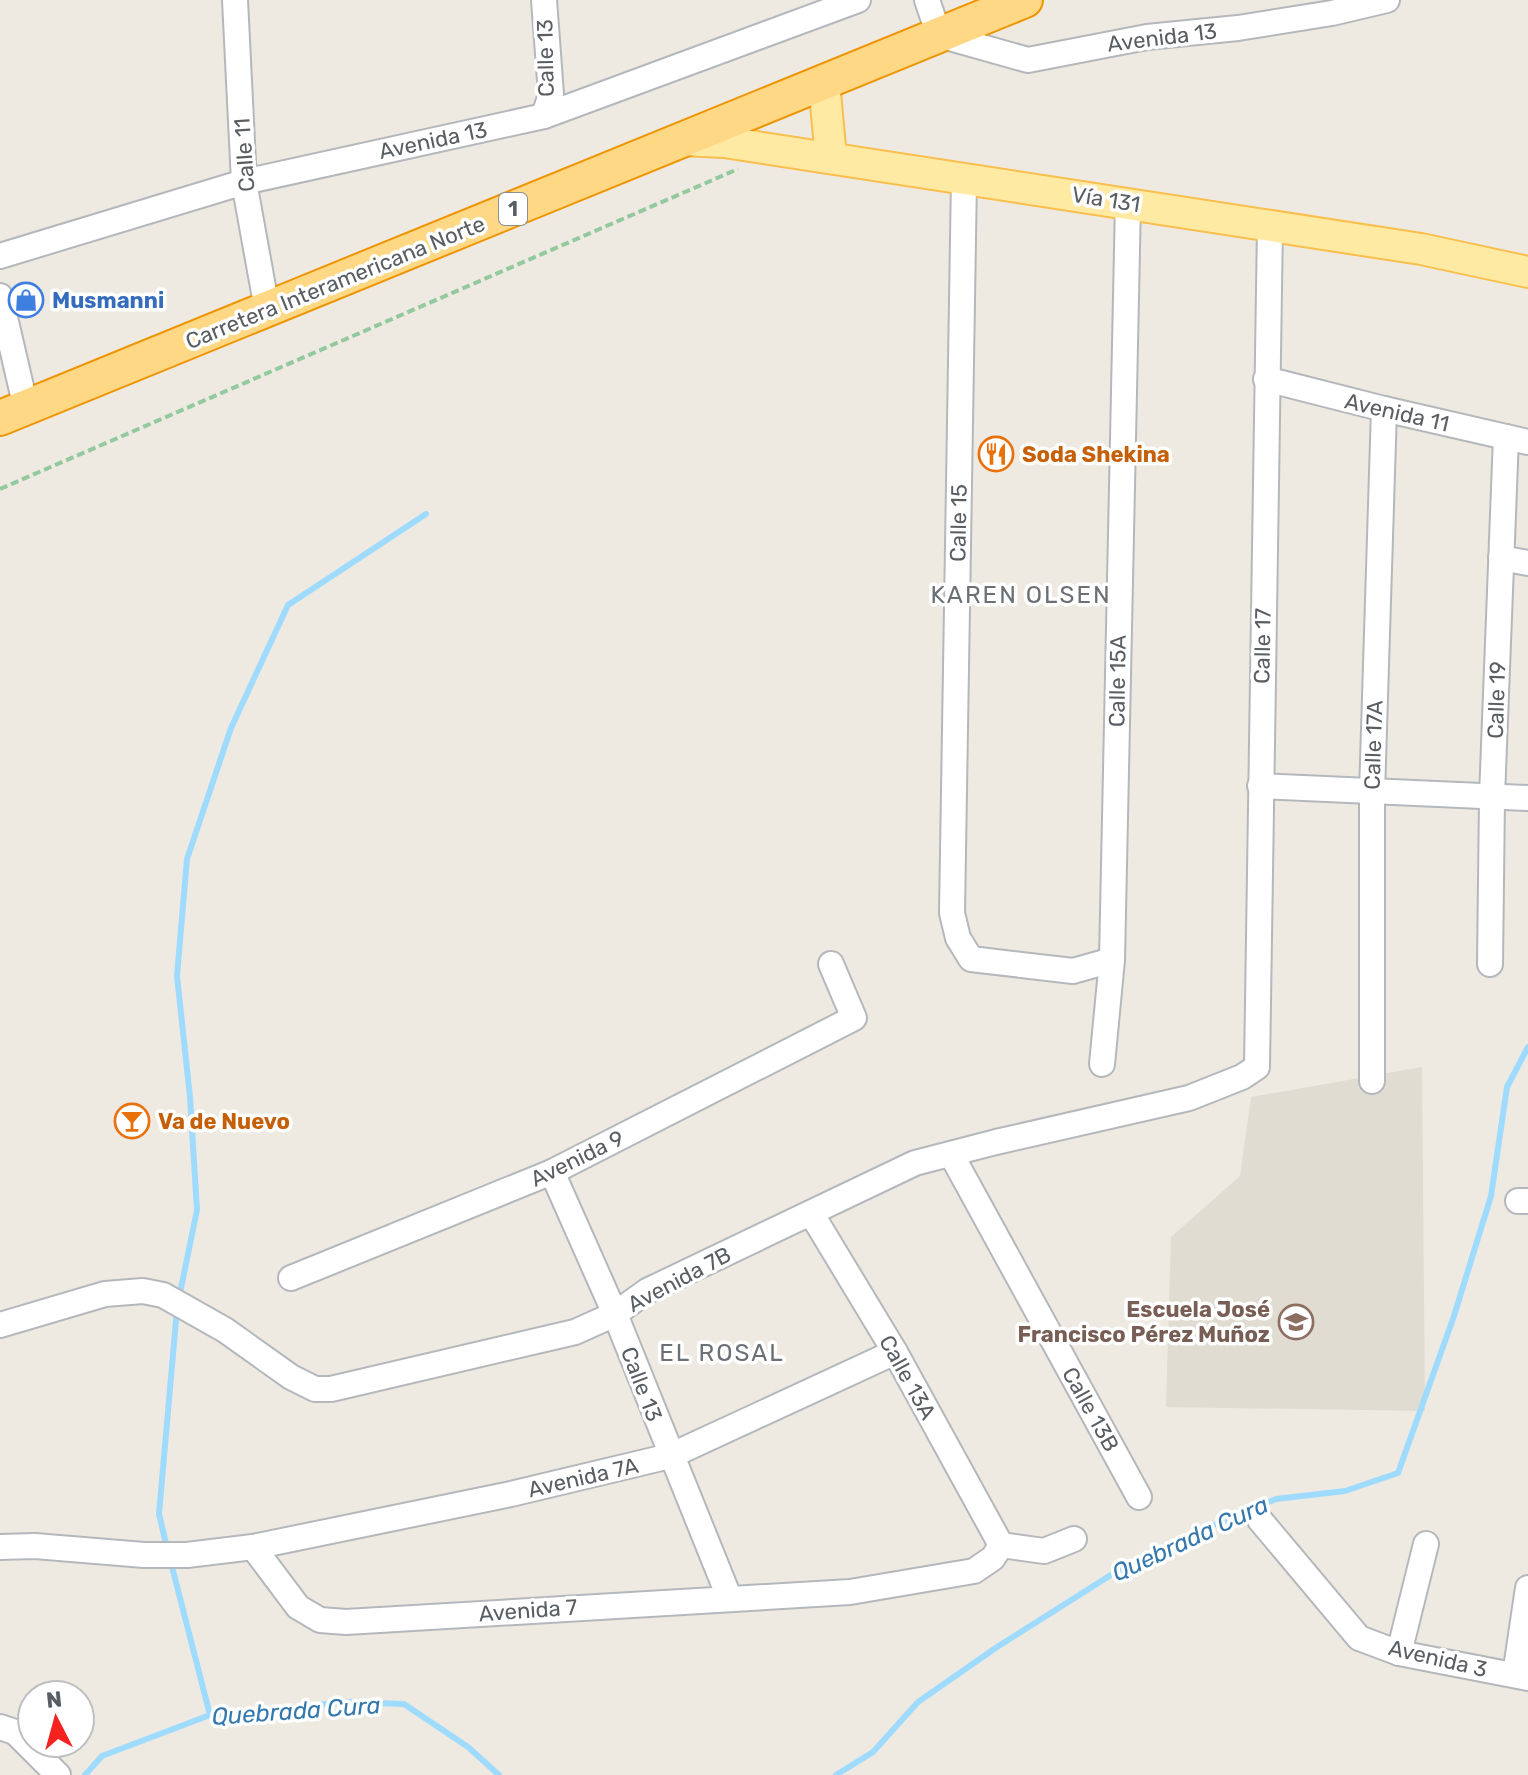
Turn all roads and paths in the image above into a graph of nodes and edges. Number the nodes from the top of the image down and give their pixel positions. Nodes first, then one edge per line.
1 (235, 0) edge
2 (544, 0) edge
3 (858, 0) edge
4 (927, 0) edge
5 (1025, 0) edge
6 (1387, 0) edge
7 (939, 35) junction
8 (824, 92) junction
9 (544, 116) junction
10 (683, 140) junction
11 (831, 158) junction
12 (739, 169) dead end
13 (964, 178) junction
14 (244, 182) junction
15 (1128, 202) junction
16 (1270, 225) junction
17 (0, 256) edge
18 (1528, 272) edge
19 (0, 296) edge
20 (267, 309) junction
21 (1266, 379) junction
22 (1384, 409) junction
23 (13, 413) edge
24 (1517, 440) edge
25 (0, 489) edge
26 (1501, 558) junction
27 (1528, 563) edge
28 (1260, 786) junction
29 (1372, 793) junction
30 (1492, 797) junction
31 (1528, 798) edge
32 (1112, 960) junction
33 (831, 964) dead end
34 (1490, 964) dead end
35 (1102, 1064) dead end
36 (1257, 1067) joint
37 (1372, 1081) dead end
38 (951, 1154) junction
39 (552, 1172) junction
40 (811, 1213) junction
41 (291, 1278) dead end
42 (615, 1314) junction
43 (0, 1325) edge
44 (895, 1352) junction
45 (670, 1456) junction
46 (1139, 1497) dead end
47 (1260, 1520) dead end
48 (1074, 1539) dead end
49 (1426, 1544) dead end
50 (1001, 1545) junction
51 (0, 1547) edge
52 (253, 1547) junction
53 (1528, 1588) edge
54 (729, 1597) junction
55 (1399, 1653) junction
56 (1522, 1676) edge
57 (0, 1727) edge
58 (58, 1775) edge

1 - 14 street, Calle 11
2 - 9 street, Calle 13
3 - 9 street, Avenida 13
4 - 7 street
5 - 7 highway, Carretera Interamericana Norte / 1
6 - 7 street, Avenida 13
7 - 8 highway, Carretera Interamericana Norte / 1
8 - 10 highway, Carretera Interamericana Norte / 1
8 - 11 main road
9 - 14 street, Avenida 13
10 - 11 main road, Vía 131
10 - 20 highway, Carretera Interamericana Norte / 1
11 - 13 main road, Vía 131
12 - 25 path
13 - 15 main road, Vía 131
13 - 32 street, Calle 15
14 - 17 street, Avenida 13
14 - 20 street, Calle 11
15 - 16 main road, Vía 131
15 - 32 street, Calle 15A
16 - 18 main road, Vía 131
16 - 21 street, Calle 17
19 - 23 street
20 - 23 highway, Carretera Interamericana Norte / 1
21 - 22 street, Avenida 11
21 - 28 street, Calle 17
22 - 24 street, Avenida 11
22 - 29 street, Calle 17A
24 - 26 street, Calle 19
26 - 27 street
26 - 30 street, Calle 19
28 - 29 street
28 - 36 street, Calle 17
29 - 30 street
29 - 37 street, Calle 17A
30 - 31 street
30 - 34 street, Calle 19
32 - 35 street, Calle 15A
33 - 39 street, Avenida 9
36 - 38 street, Avenida 7B
38 - 40 street, Avenida 7B
38 - 46 street, Calle 13B
39 - 41 street, Avenida 9
39 - 42 street, Calle 13
40 - 42 street, Avenida 7B
40 - 44 street, Calle 13A
42 - 43 street, Avenida 7B
42 - 45 street, Calle 13
44 - 45 street, Avenida 7A
44 - 50 street, Calle 13A
45 - 52 street, Avenida 7A
45 - 54 street, Calle 13
47 - 55 street, Avenida 3
48 - 50 street
49 - 55 street
50 - 54 street, Avenida 7
51 - 52 street
52 - 54 street, Avenida 7
53 - 56 street
55 - 56 street, Avenida 3
57 - 58 street

